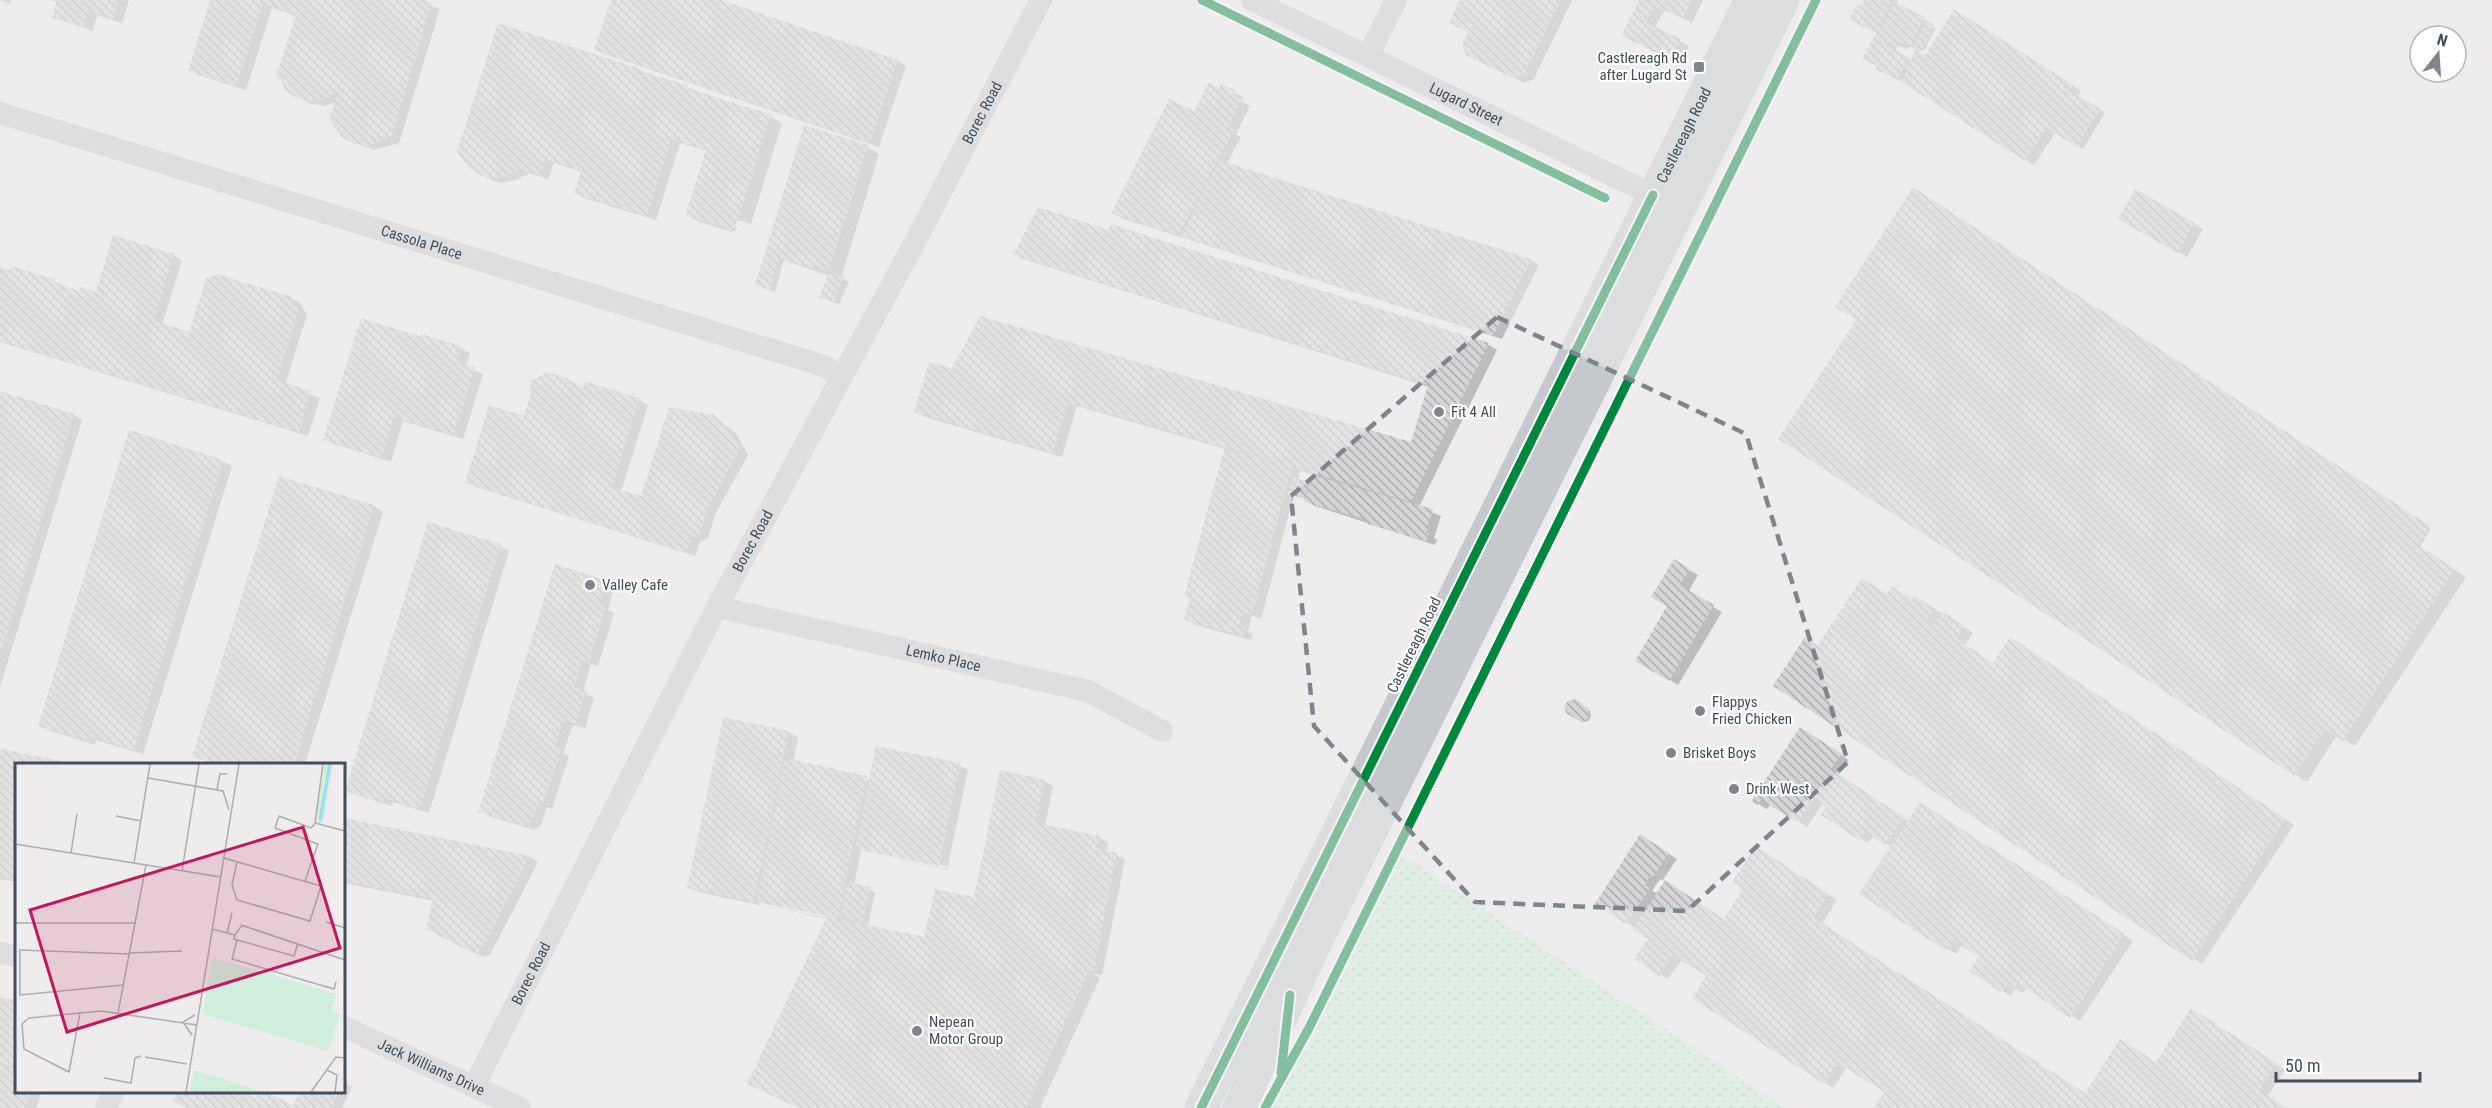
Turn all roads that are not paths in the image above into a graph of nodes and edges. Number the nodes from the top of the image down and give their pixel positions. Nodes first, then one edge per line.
1 (1041, 0) edge
2 (1252, 0) edge
3 (1396, 0) edge
4 (1750, 0) edge
5 (1784, 0) edge
6 (1368, 57) junction
7 (0, 113) edge
8 (1666, 202) junction
9 (842, 375) junction
10 (717, 607) junction
11 (1162, 731) dead end
12 (0, 953) edge
13 (15, 956) edge
14 (345, 1027) edge
15 (474, 1086) junction
16 (112, 1093) edge
17 (105, 1108) edge
18 (519, 1108) edge
19 (1201, 1108) edge
20 (1239, 1108) edge

1 - 9 street, Borec Road
2 - 6 street, Lugard Street
3 - 6 street
4 - 8 main road, Castlereagh Road
5 - 8 main road, Castlereagh Road
6 - 8 street, Lugard Street
7 - 9 street, Cassola Place
8 - 19 main road, Castlereagh Road
8 - 20 main road, Castlereagh Road
9 - 10 street, Borec Road
10 - 11 street, Lemko Place
10 - 15 street, Borec Road
12 - 13 street
14 - 15 street, Jack Williams Drive
15 - 18 street, Jack Williams Drive
16 - 17 street

